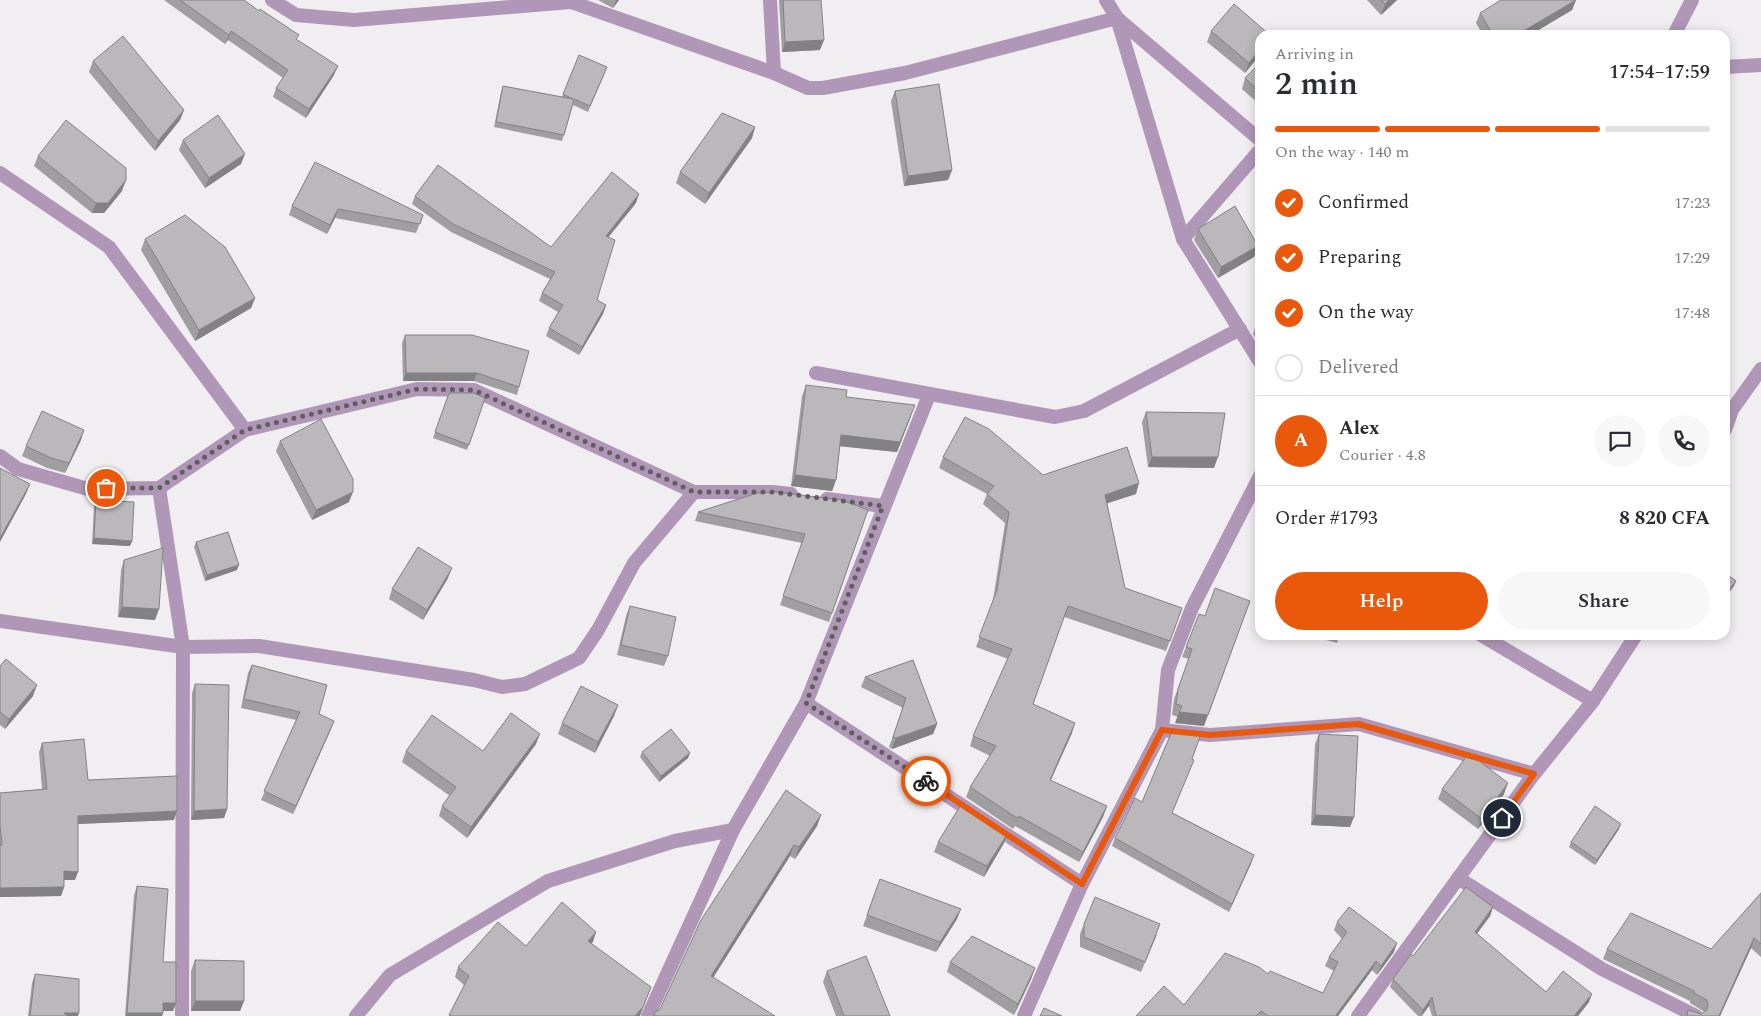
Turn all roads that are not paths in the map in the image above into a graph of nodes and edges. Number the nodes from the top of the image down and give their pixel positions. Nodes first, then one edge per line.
1 (272, 0) edge
2 (770, 0) edge
3 (1106, 0) edge
4 (1692, 0) edge
5 (1117, 18) junction
6 (1677, 30) edge
7 (1761, 65) edge
8 (1730, 67) edge
9 (774, 73) junction
10 (1255, 136) edge
11 (1255, 156) edge
12 (0, 173) edge
13 (1183, 239) junction
14 (1240, 329) junction
15 (1255, 354) edge
16 (1761, 369) edge
17 (816, 373) dead end
18 (929, 395) junction
19 (1730, 416) edge
20 (245, 430) junction
21 (0, 456) edge
22 (1255, 486) edge
23 (159, 488) junction
24 (694, 492) junction
25 (883, 506) junction
26 (0, 621) edge
27 (1489, 640) edge
28 (1633, 640) edge
29 (183, 647) junction
30 (1593, 701) junction
31 (806, 703) junction
32 (1162, 730) junction
33 (1534, 774) junction
34 (733, 830) junction
35 (1458, 878) junction
36 (1082, 884) junction
37 (182, 1016) edge
38 (356, 1016) edge
39 (648, 1016) edge
40 (1024, 1016) edge
41 (1358, 1016) edge
42 (1696, 1016) edge

1 - 9 street
2 - 9 street
3 - 5 street
4 - 6 street
5 - 9 street
5 - 10 street
5 - 13 street
7 - 8 street
11 - 13 street
12 - 20 street
13 - 14 street
14 - 15 street
14 - 18 street
16 - 19 street
17 - 18 street
18 - 25 street
20 - 23 street
20 - 24 street
21 - 23 street
22 - 32 street
23 - 29 street
24 - 25 street
24 - 29 street
25 - 31 street
26 - 29 street
27 - 30 street
28 - 30 street
29 - 37 street
30 - 33 street
31 - 34 street
31 - 36 street
32 - 33 street
32 - 36 street
33 - 35 street
34 - 38 street
34 - 39 street
35 - 41 street
35 - 42 street
36 - 40 street

